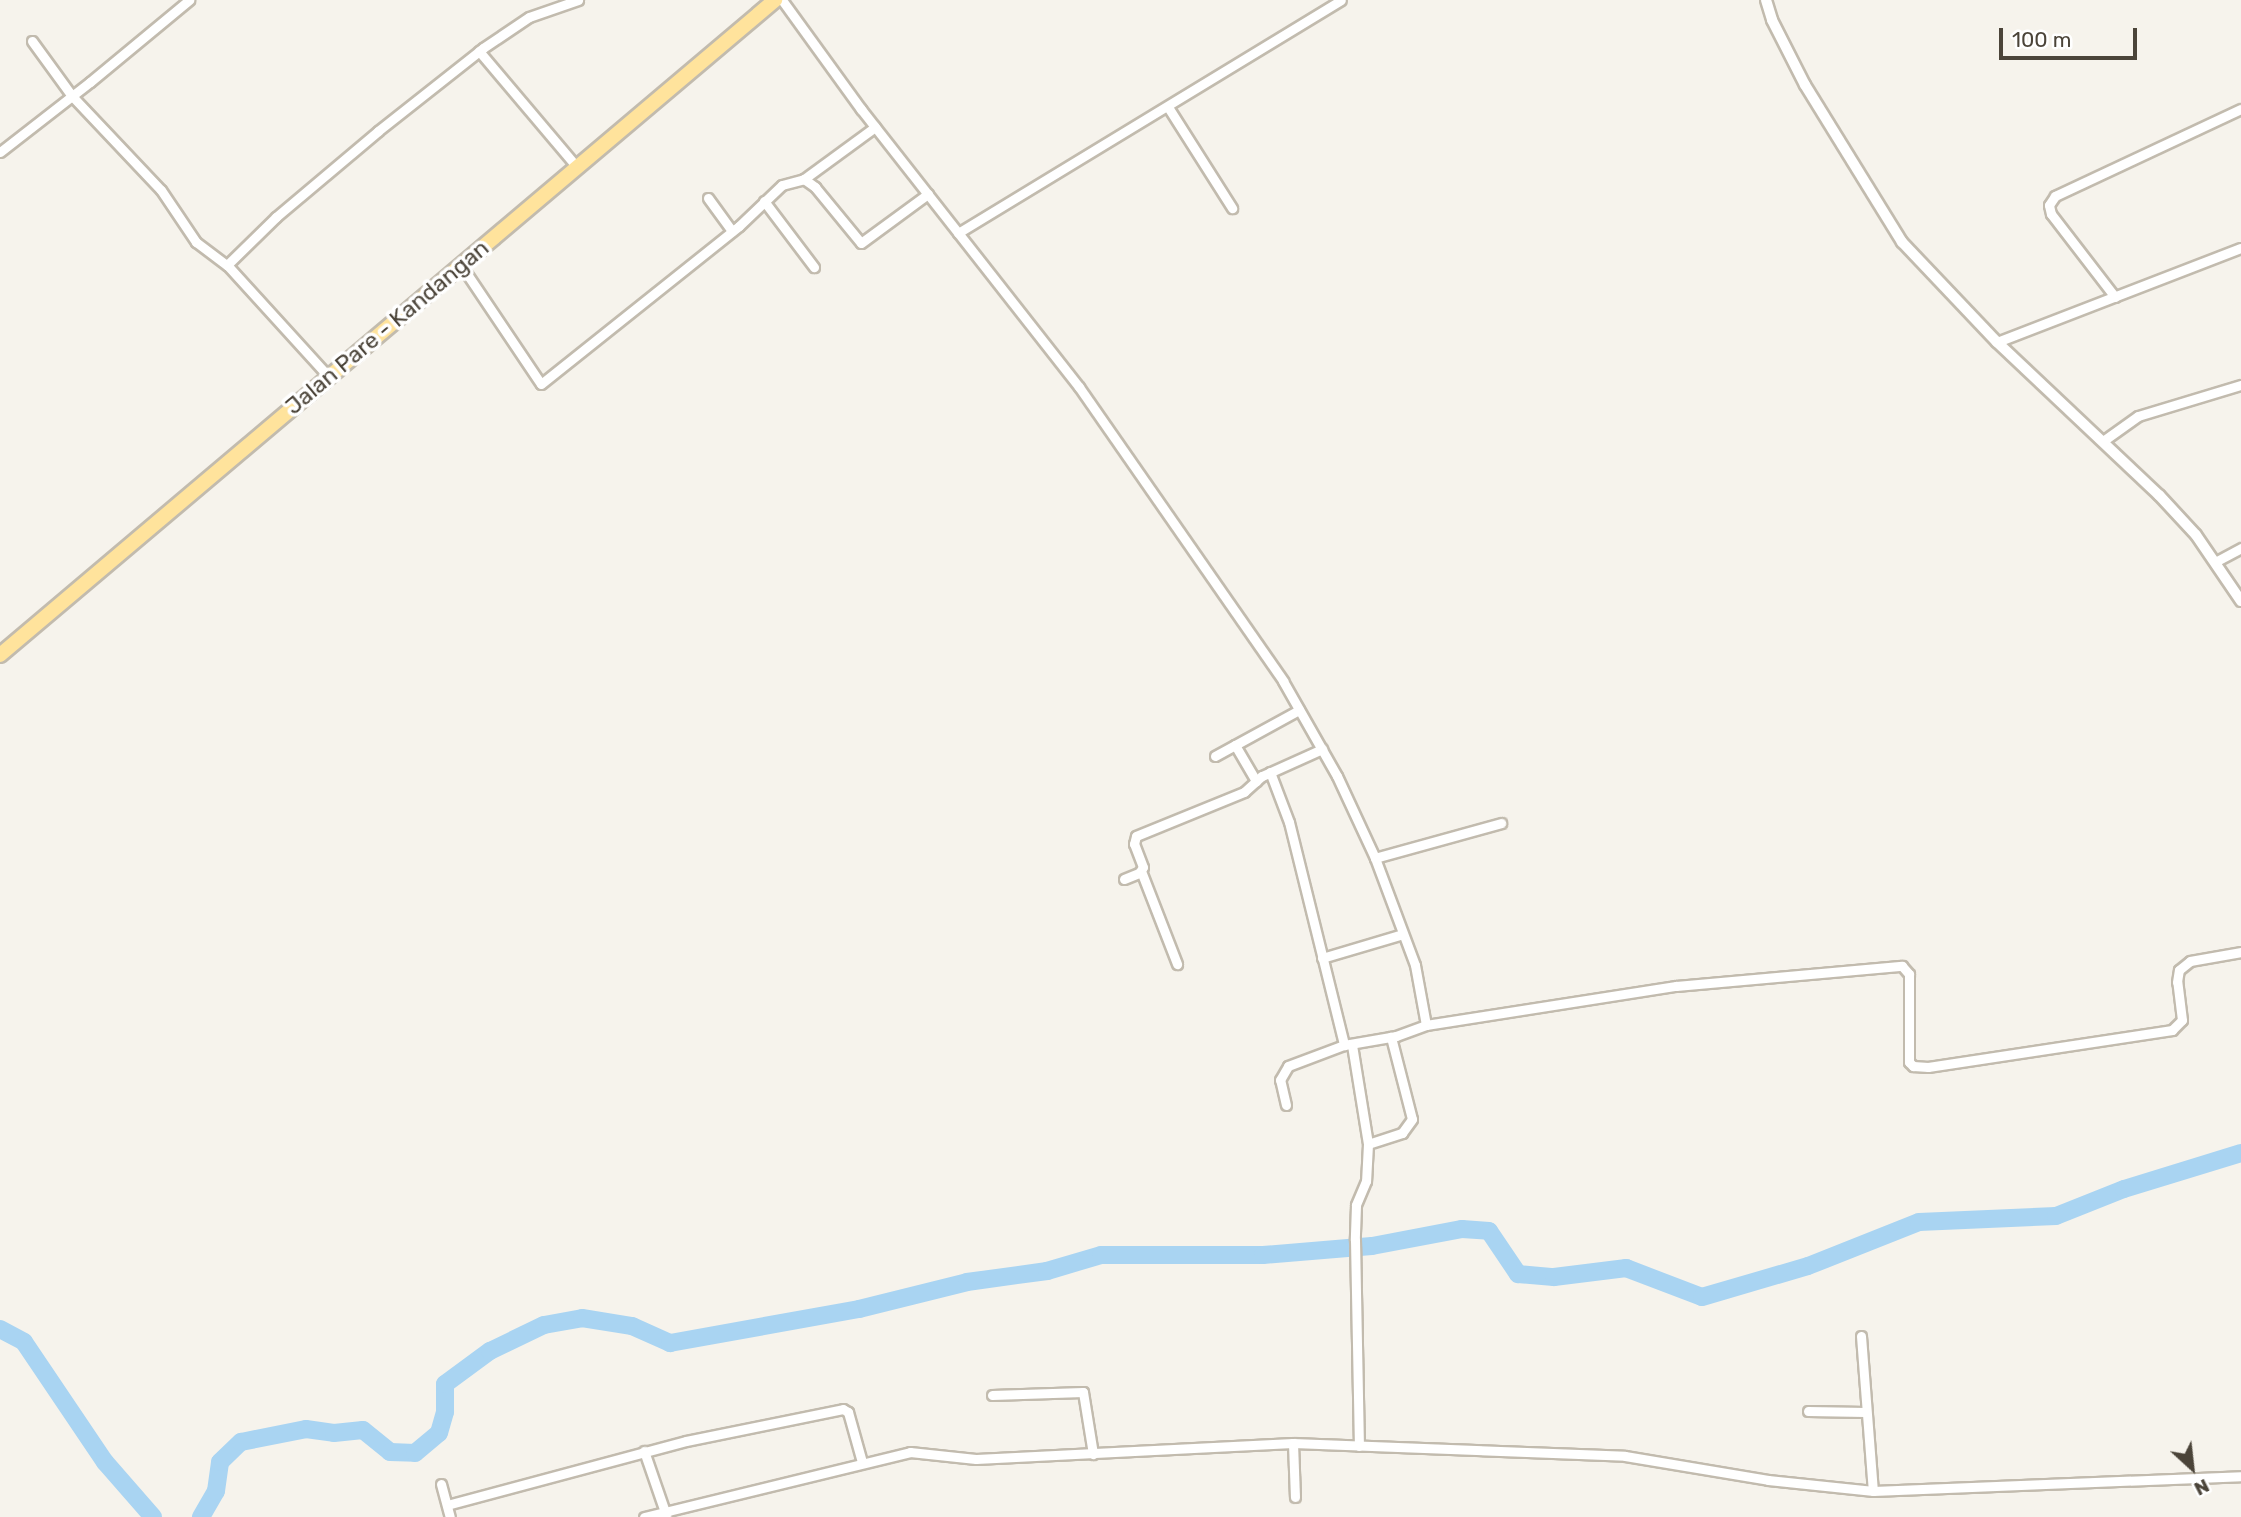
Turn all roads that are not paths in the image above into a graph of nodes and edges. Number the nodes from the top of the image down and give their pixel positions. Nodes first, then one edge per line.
1 (188, 0) edge
2 (578, 0) edge
3 (775, 0) edge
4 (782, 0) edge
5 (1341, 0) edge
6 (1766, 0) edge
7 (32, 41) dead end
8 (479, 51) junction
9 (72, 96) junction
10 (1168, 107) junction
11 (2241, 109) edge
12 (875, 127) junction
13 (0, 152) edge
14 (577, 167) junction
15 (804, 180) junction
16 (928, 194) junction
17 (708, 198) dead end
18 (764, 201) junction
19 (1231, 208) dead end
20 (732, 232) junction
21 (958, 233) junction
22 (2241, 248) edge
23 (227, 265) junction
24 (461, 265) junction
25 (814, 267) dead end
26 (2115, 297) junction
27 (1997, 342) junction
28 (329, 377) junction
29 (2241, 385) edge
30 (2103, 441) junction
31 (2241, 548) edge
32 (2215, 562) junction
33 (2241, 601) edge
34 (0, 655) edge
35 (1300, 710) junction
36 (1235, 745) junction
37 (1322, 749) junction
38 (1215, 756) dead end
39 (1270, 772) junction
40 (1256, 781) junction
41 (1501, 823) dead end
42 (1375, 858) junction
43 (1141, 871) junction
44 (1124, 879) dead end
45 (1403, 934) junction
46 (2241, 952) edge
47 (1322, 958) junction
48 (1177, 964) dead end
49 (1426, 1026) junction
50 (1391, 1037) junction
51 (1348, 1045) junction
52 (1286, 1105) dead end
53 (1368, 1143) junction
54 (1861, 1336) dead end
55 (992, 1395) dead end
56 (1808, 1412) dead end
57 (1864, 1412) junction
58 (1293, 1443) junction
59 (1359, 1446) junction
60 (643, 1451) junction
61 (1093, 1454) junction
62 (862, 1462) junction
63 (2241, 1476) edge
64 (441, 1484) dead end
65 (1873, 1491) junction
66 (1295, 1497) dead end
67 (447, 1505) junction
68 (666, 1514) edge
69 (450, 1517) edge
70 (644, 1517) edge

1 - 9 street
2 - 8 street
3 - 14 main road, Jalan Pare - Kandangan
4 - 12 street
5 - 10 street
6 - 27 street
7 - 9 street
8 - 14 street
8 - 23 street
9 - 13 street
9 - 23 street
10 - 19 street
10 - 21 street
11 - 26 street
12 - 15 street
12 - 16 street
14 - 24 main road, Jalan Pare - Kandangan
15 - 16 street
15 - 18 street
16 - 21 street
17 - 20 street
18 - 20 street
18 - 25 street
20 - 24 street
21 - 35 street
22 - 26 street
23 - 28 street
24 - 28 main road, Jalan Pare - Kandangan
26 - 27 street
27 - 30 street
28 - 34 main road, Jalan Pare - Kandangan
29 - 30 street
30 - 32 street
31 - 32 street
32 - 33 street
35 - 36 street
35 - 37 street
36 - 38 street
36 - 40 street
37 - 39 street
37 - 42 street
39 - 40 street
39 - 47 street
40 - 43 street
41 - 42 street
42 - 45 street
43 - 44 street
43 - 48 street
45 - 47 street
45 - 49 street
46 - 49 street
47 - 51 street
49 - 50 street
50 - 51 street
50 - 53 street
51 - 52 street
51 - 53 street
53 - 59 street
54 - 57 street
55 - 61 street
56 - 57 street
57 - 65 street
58 - 59 street
58 - 61 street
58 - 66 street
59 - 65 street
60 - 62 street
60 - 67 street
60 - 68 street
61 - 62 street
62 - 68 street
63 - 65 street
64 - 67 street
67 - 69 street
68 - 70 street

